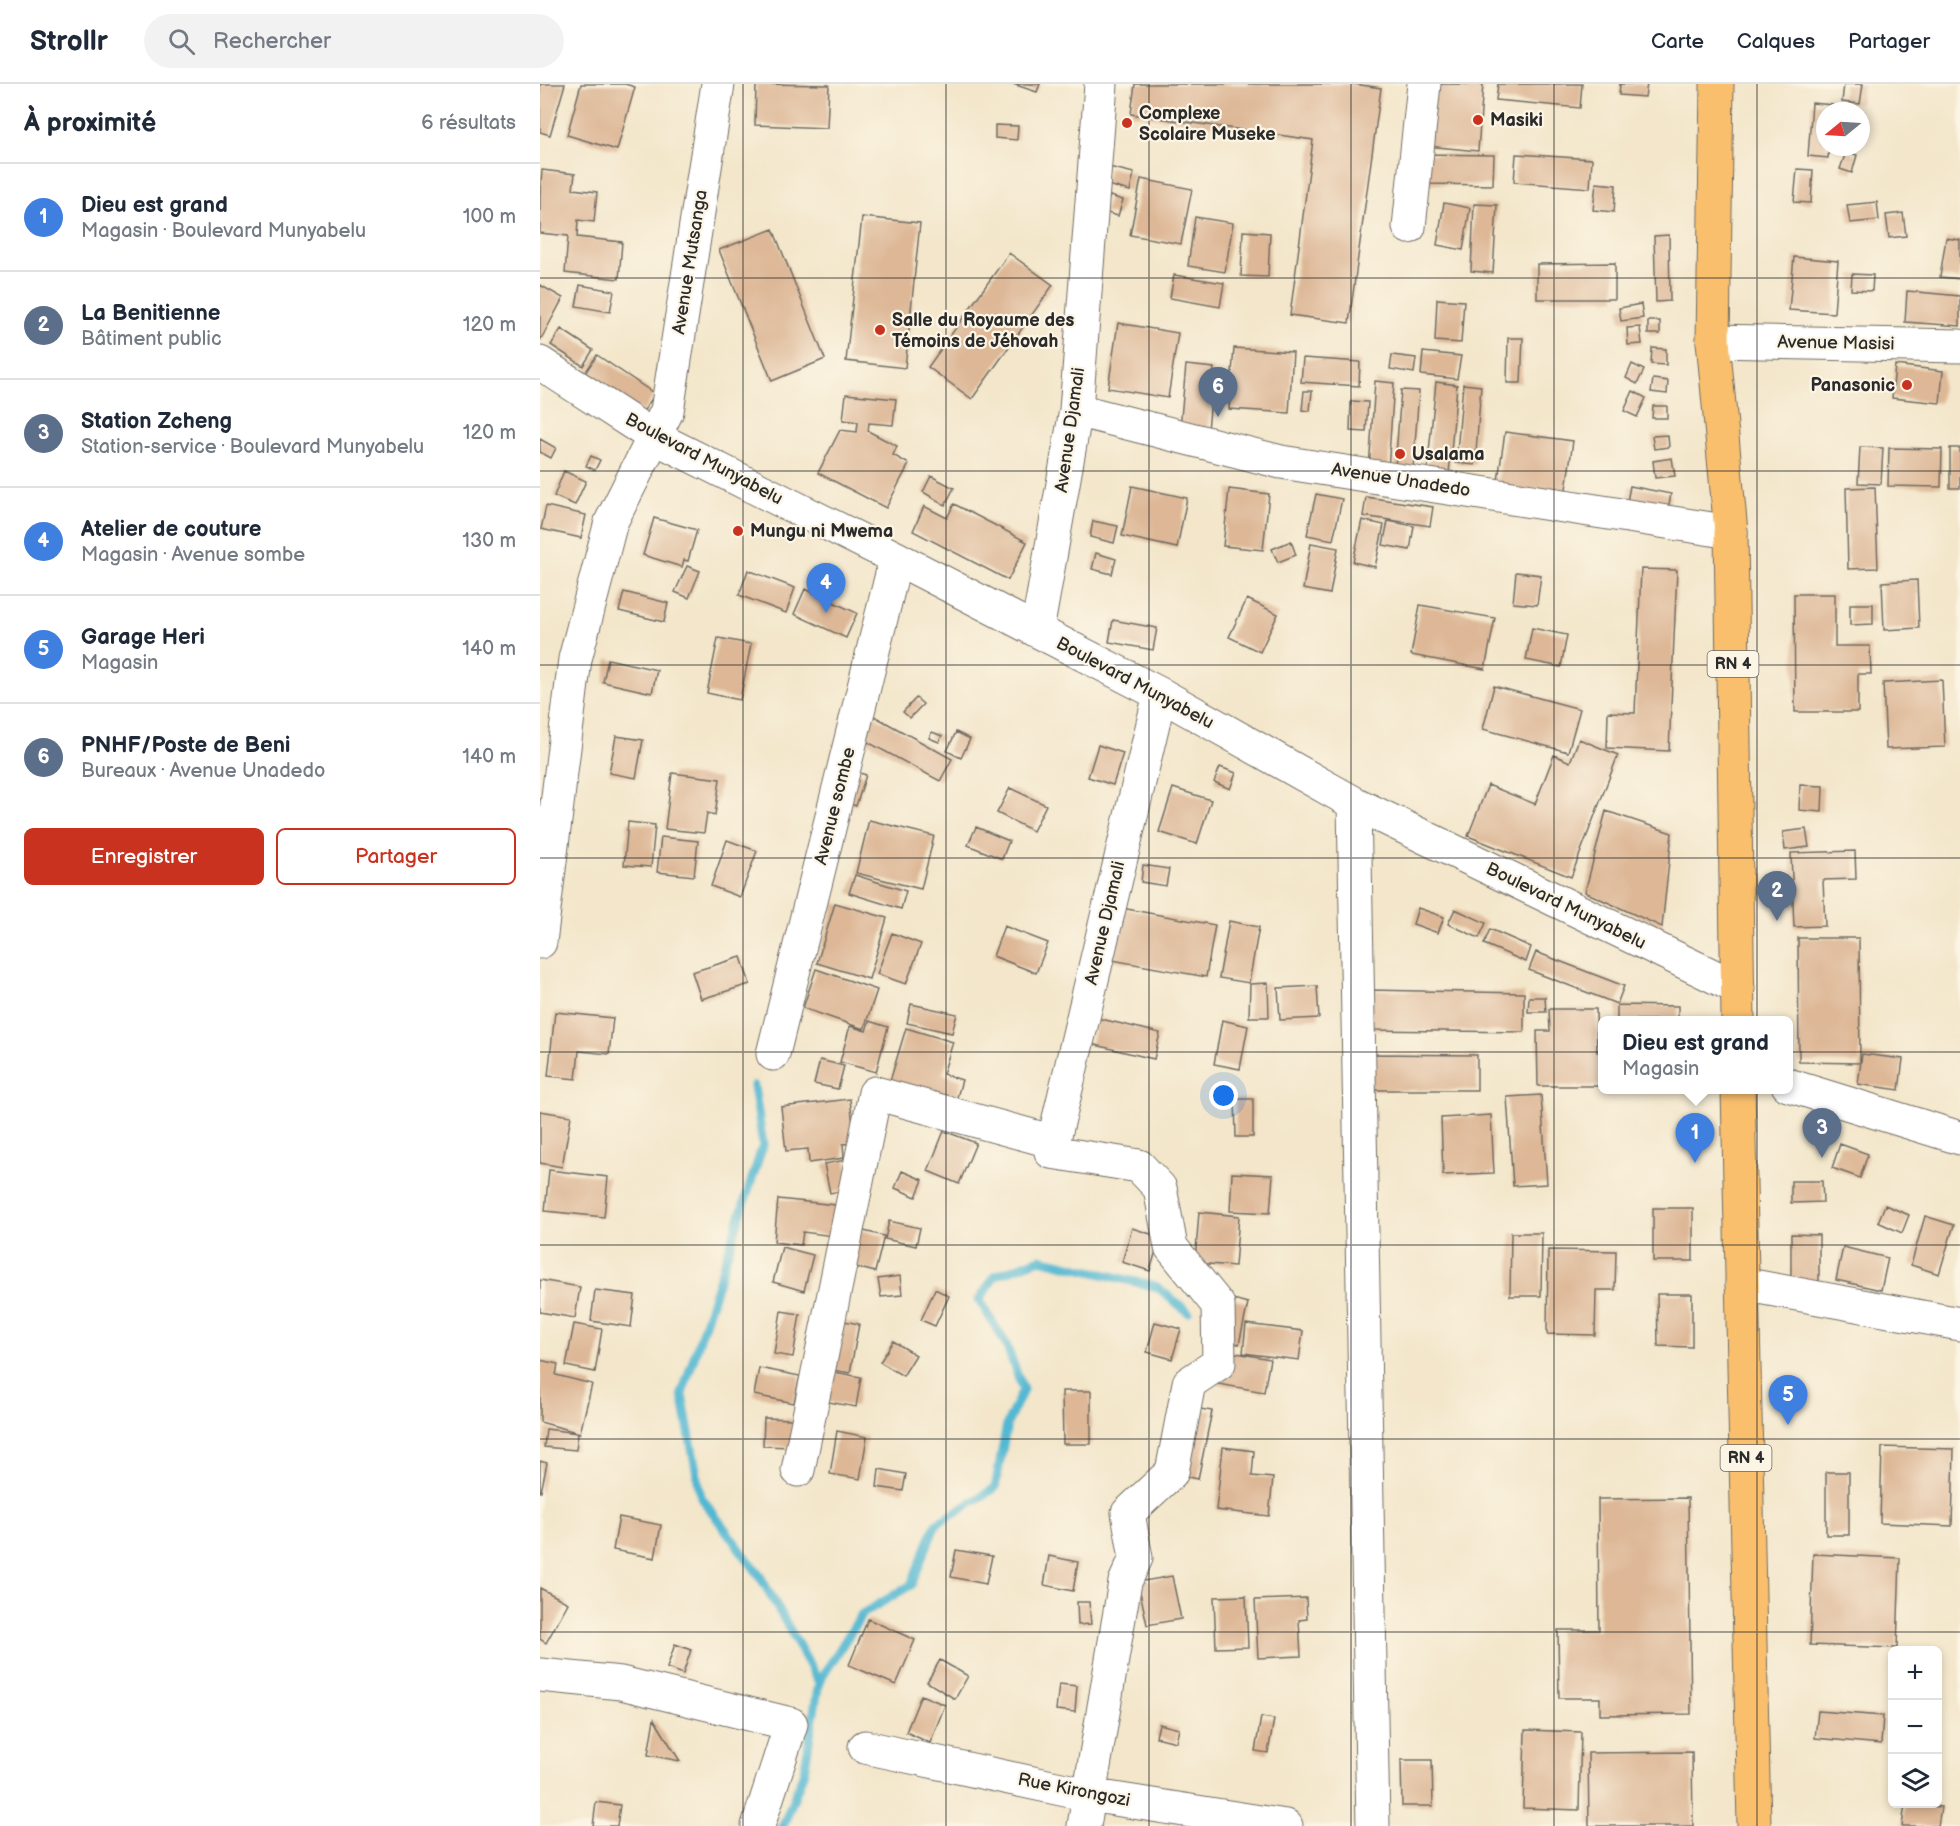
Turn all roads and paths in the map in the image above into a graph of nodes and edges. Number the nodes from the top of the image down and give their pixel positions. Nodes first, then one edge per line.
1 (717, 84) edge
2 (1101, 84) edge
3 (1424, 84) edge
4 (1717, 84) edge
5 (1409, 227) dead end
6 (1713, 340) junction
7 (1960, 346) edge
8 (540, 363) edge
9 (1076, 410) junction
10 (654, 437) junction
11 (1731, 532) junction
12 (896, 558) junction
13 (1037, 631) junction
14 (1160, 694) junction
15 (1354, 803) junction
16 (540, 942) edge
17 (1738, 988) junction
18 (1738, 1016) edge
19 (773, 1054) dead end
20 (1793, 1087) edge
21 (1738, 1094) edge
22 (1960, 1138) edge
23 (1052, 1147) junction
24 (1742, 1284) junction
25 (1960, 1324) edge
26 (798, 1470) dead end
27 (540, 1675) edge
28 (865, 1747) dead end
29 (1087, 1810) edge
30 (758, 1826) edge
31 (1286, 1826) edge
32 (1373, 1826) edge
33 (1754, 1826) edge

1 - 10 street, Avenue Mutsanga
2 - 9 street, Avenue Djamali
3 - 5 street
4 - 6 highway, RN 4
6 - 7 street, Avenue Masisi
6 - 11 highway, RN 4
8 - 10 street, Boulevard Munyabelu
9 - 11 street, Avenue Unadedo
9 - 13 street, Avenue Djamali
10 - 12 street, Boulevard Munyabelu
10 - 16 street, Avenue Mutsanga
11 - 17 highway, RN 4
12 - 13 street, Boulevard Munyabelu
12 - 19 street, Avenue sombe
13 - 14 street, Boulevard Munyabelu
14 - 15 street, Boulevard Munyabelu
14 - 23 street, Avenue Djamali
15 - 17 street, Boulevard Munyabelu
15 - 32 street
17 - 18 highway, RN 4
20 - 22 street
21 - 24 highway, RN 4
23 - 26 street
23 - 29 street
24 - 25 street
24 - 33 highway, RN 4
27 - 30 street
28 - 29 street, Rue Kirongozi
29 - 31 street, Rue Kirongozi

